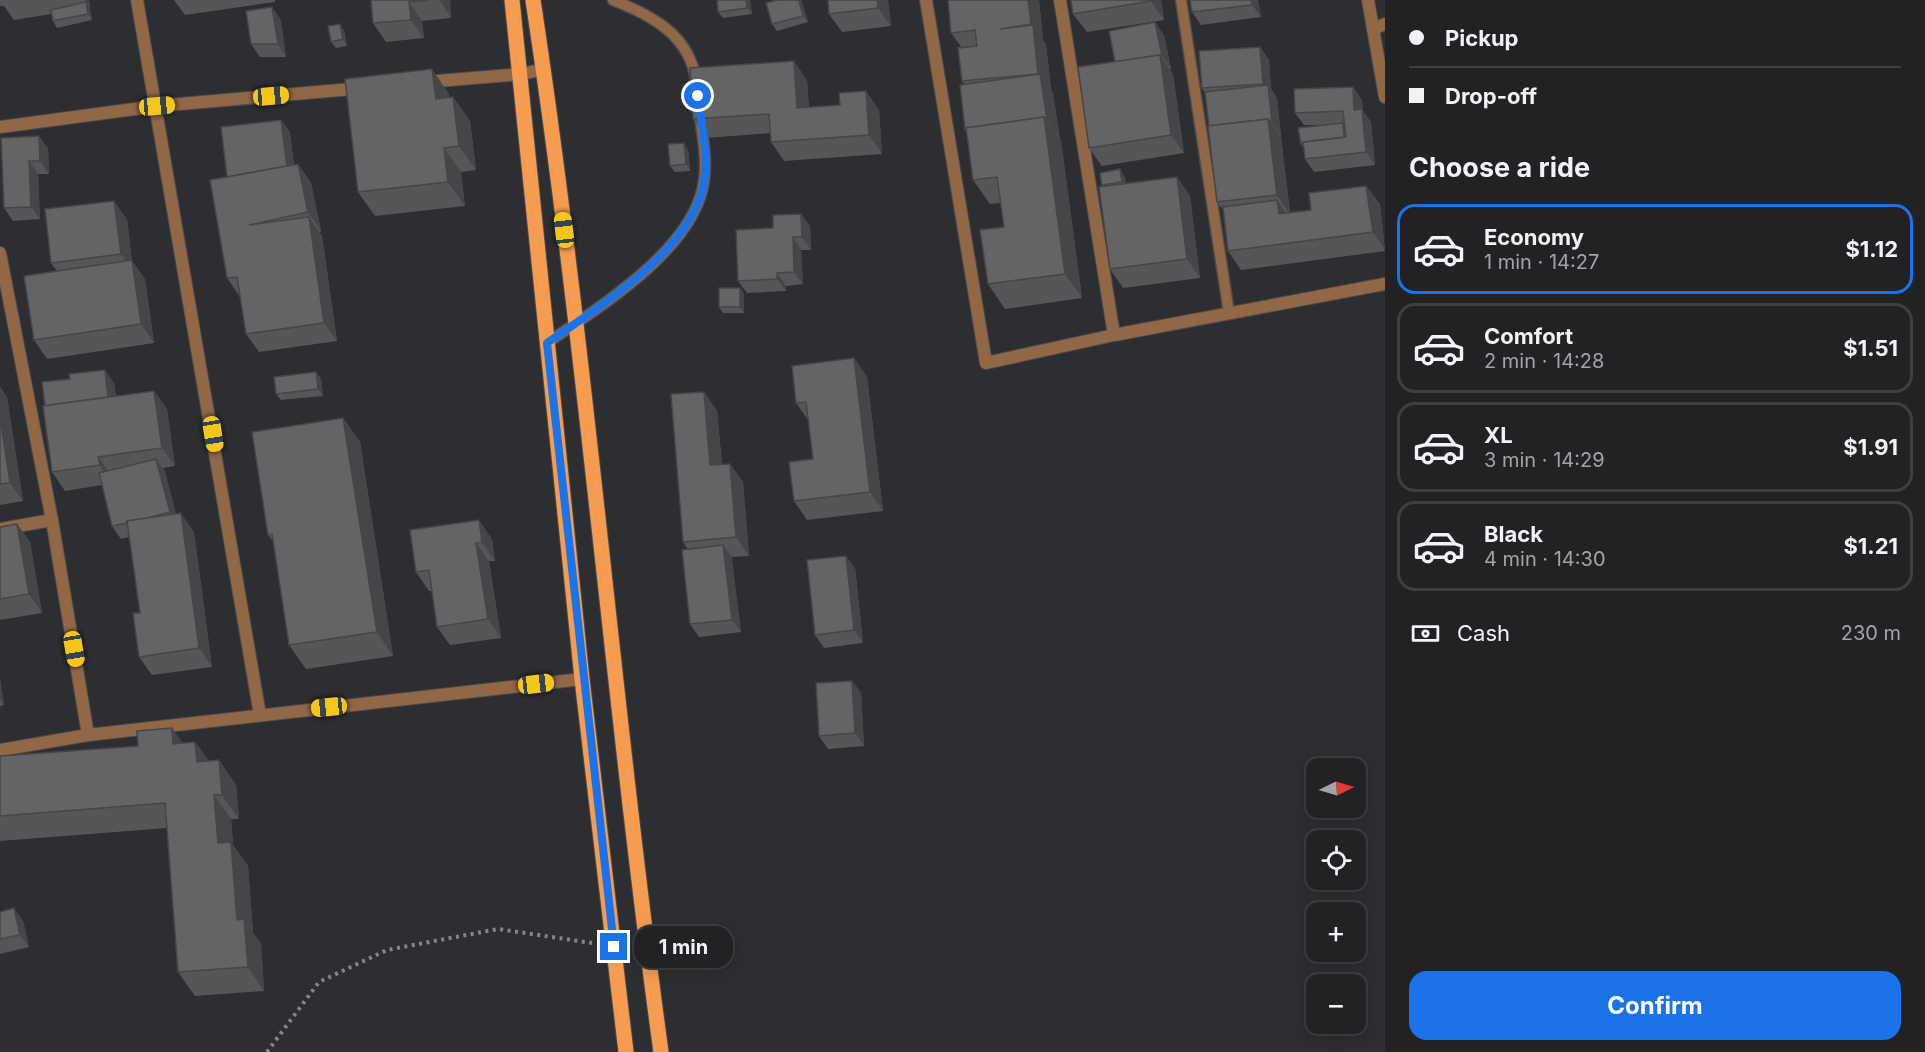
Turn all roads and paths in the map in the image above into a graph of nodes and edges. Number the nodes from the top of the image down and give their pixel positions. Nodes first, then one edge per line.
1 (137, 0) edge
2 (512, 0) edge
3 (533, 0) edge
4 (613, 0) edge
5 (926, 0) edge
6 (1060, 0) edge
7 (1182, 0) edge
8 (1368, 0) edge
9 (1379, 26) edge
10 (544, 69) junction
11 (522, 74) junction
12 (416, 83) edge
13 (381, 86) edge
14 (1385, 96) edge
15 (157, 106) junction
16 (0, 127) edge
17 (0, 253) edge
18 (1385, 284) edge
19 (1229, 313) junction
20 (576, 323) junction
21 (1114, 335) junction
22 (547, 343) junction
23 (52, 520) junction
24 (0, 529) edge
25 (582, 679) junction
26 (260, 715) junction
27 (88, 735) junction
28 (0, 750) edge
29 (614, 947) junction
30 (267, 1052) edge
31 (626, 1052) edge
32 (661, 1052) edge

1 - 15 street
2 - 11 main road
3 - 10 main road
4 - 20 lane
5 - 21 street
6 - 21 street
7 - 19 lane
8 - 9 street
9 - 14 street
10 - 11 street
10 - 20 main road
11 - 12 street
11 - 22 main road
13 - 15 street
15 - 16 street
15 - 26 street
17 - 23 street
18 - 19 street
19 - 21 street
20 - 22 lane
20 - 32 main road
22 - 25 main road
23 - 24 street
23 - 27 street
25 - 26 street
25 - 29 main road
26 - 27 street
27 - 28 street
29 - 30 path
29 - 31 main road

